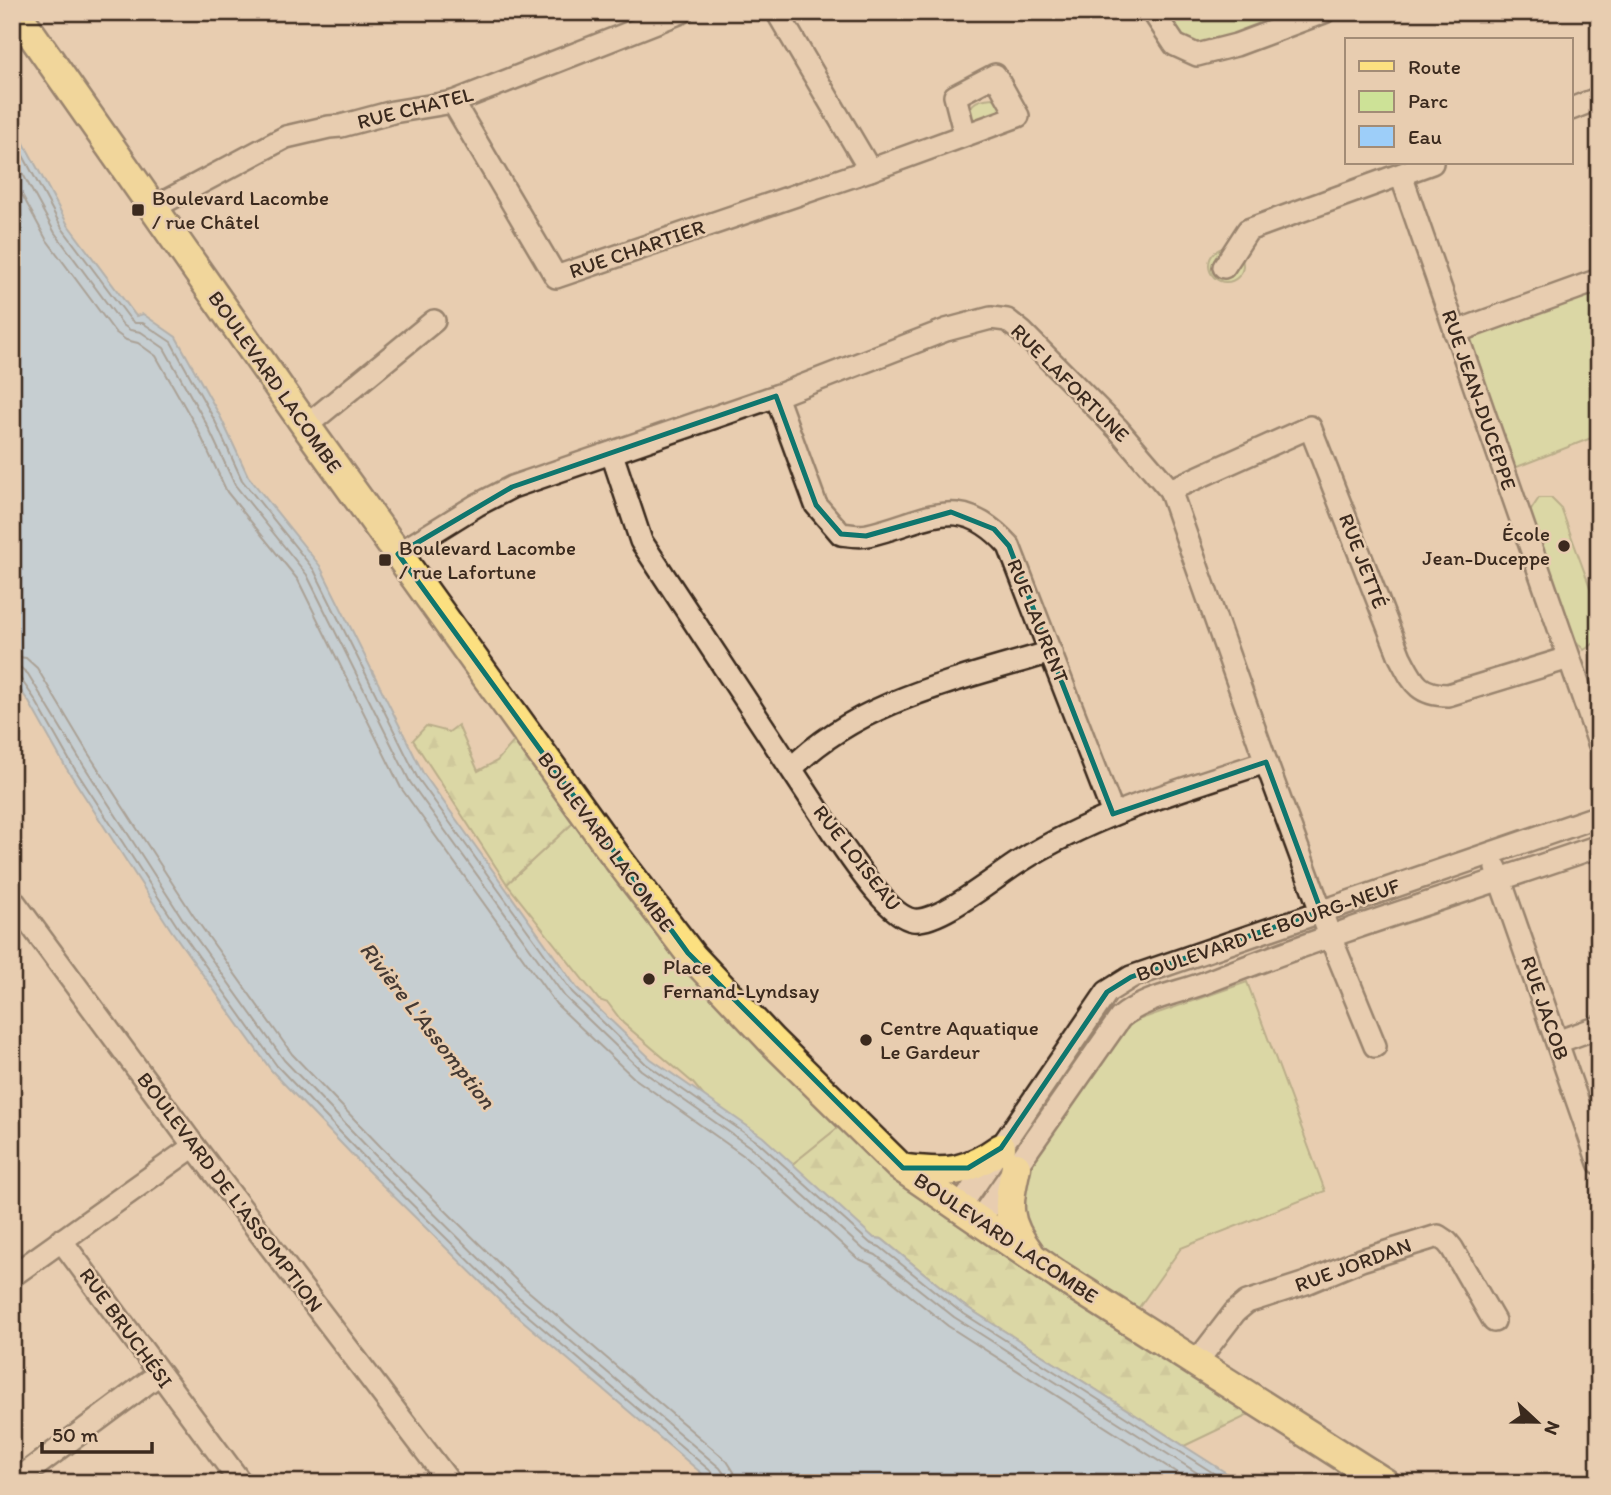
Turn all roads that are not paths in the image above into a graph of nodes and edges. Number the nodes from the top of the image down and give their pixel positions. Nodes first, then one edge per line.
1 (16, 12) edge
2 (682, 12) edge
3 (778, 12) edge
4 (1153, 12) edge
5 (1324, 12) edge
6 (1599, 98) edge
7 (453, 102) junction
8 (1572, 109) edge
9 (965, 135) dead end
10 (1429, 164) edge
11 (870, 170) junction
12 (1401, 175) junction
13 (153, 208) junction
14 (1224, 267) dead end
15 (1599, 280) edge
16 (435, 321) dead end
17 (1455, 332) junction
18 (776, 396) junction
19 (306, 426) junction
20 (612, 454) junction
21 (1170, 490) junction
22 (398, 554) junction
23 (1051, 653) junction
24 (1569, 658) junction
25 (1599, 743) edge
26 (1266, 762) junction
27 (792, 768) junction
28 (1113, 814) junction
29 (1599, 816) edge
30 (1599, 846) edge
31 (1490, 853) junction
32 (1500, 880) junction
33 (12, 900) edge
34 (1321, 911) junction
35 (1330, 936) junction
36 (1599, 1027) edge
37 (1557, 1041) junction
38 (1375, 1046) dead end
39 (194, 1146) junction
40 (1009, 1158) junction
41 (1599, 1163) edge
42 (903, 1168) junction
43 (969, 1214) junction
44 (61, 1240) junction
45 (1035, 1259) junction
46 (12, 1276) edge
47 (1494, 1321) dead end
48 (1195, 1364) junction
49 (159, 1374) junction
50 (13, 1483) edge
51 (240, 1483) edge
52 (450, 1483) edge
53 (1385, 1483) edge

1 - 13 main road, BOULEVARD LACOMBE
2 - 7 street, RUE CHATEL
3 - 11 street
4 - 5 street
6 - 8 street
7 - 11 street, RUE CHARTIER
7 - 13 street, RUE CHATEL
9 - 11 street
10 - 12 street
12 - 14 street
12 - 17 street, RUE JEAN-DUCEPPE
13 - 19 main road, BOULEVARD LACOMBE
15 - 17 street
16 - 19 street
17 - 24 street, RUE JEAN-DUCEPPE
18 - 20 street, RUE LAFORTUNE
18 - 21 street, RUE LAFORTUNE
18 - 23 street, RUE LAURENT
19 - 22 main road, BOULEVARD LACOMBE
20 - 22 street, RUE LAFORTUNE
20 - 27 street, RUE LOISEAU
21 - 24 street, RUE JETTÉ
21 - 26 street, RUE LAFORTUNE
22 - 42 main road, BOULEVARD LACOMBE
23 - 27 street
23 - 28 street, RUE LAURENT
24 - 25 street, RUE JEAN-DUCEPPE
26 - 28 street, RUE LOISEAU
26 - 34 street, RUE LAFORTUNE
27 - 28 street, RUE LOISEAU
29 - 31 street, BOULEVARD LE BOURG-NEUF
30 - 32 street, BOULEVARD LE BOURG-NEUF
31 - 32 street, RUE JACOB
31 - 34 street, BOULEVARD LE BOURG-NEUF
32 - 35 street, BOULEVARD LE BOURG-NEUF
32 - 37 street, RUE JACOB
33 - 39 street, BOULEVARD DE L'ASSOMPTION
34 - 35 street, RUE LAFORTUNE
34 - 40 street, BOULEVARD LE BOURG-NEUF
35 - 38 street, RUE LAFORTUNE
35 - 40 street, BOULEVARD LE BOURG-NEUF
36 - 37 street
37 - 41 street, RUE JACOB
39 - 44 street
39 - 52 street, BOULEVARD DE L'ASSOMPTION
40 - 42 main road
40 - 43 street, BOULEVARD LE BOURG-NEUF
40 - 45 main road
42 - 43 main road, BOULEVARD LACOMBE
43 - 45 main road, BOULEVARD LACOMBE
44 - 46 street
44 - 49 street, RUE BRUCHÉSI
45 - 48 main road, BOULEVARD LACOMBE
47 - 48 street, RUE JORDAN
48 - 53 main road, BOULEVARD LACOMBE
49 - 50 street
49 - 51 street, RUE BRUCHÉSI

